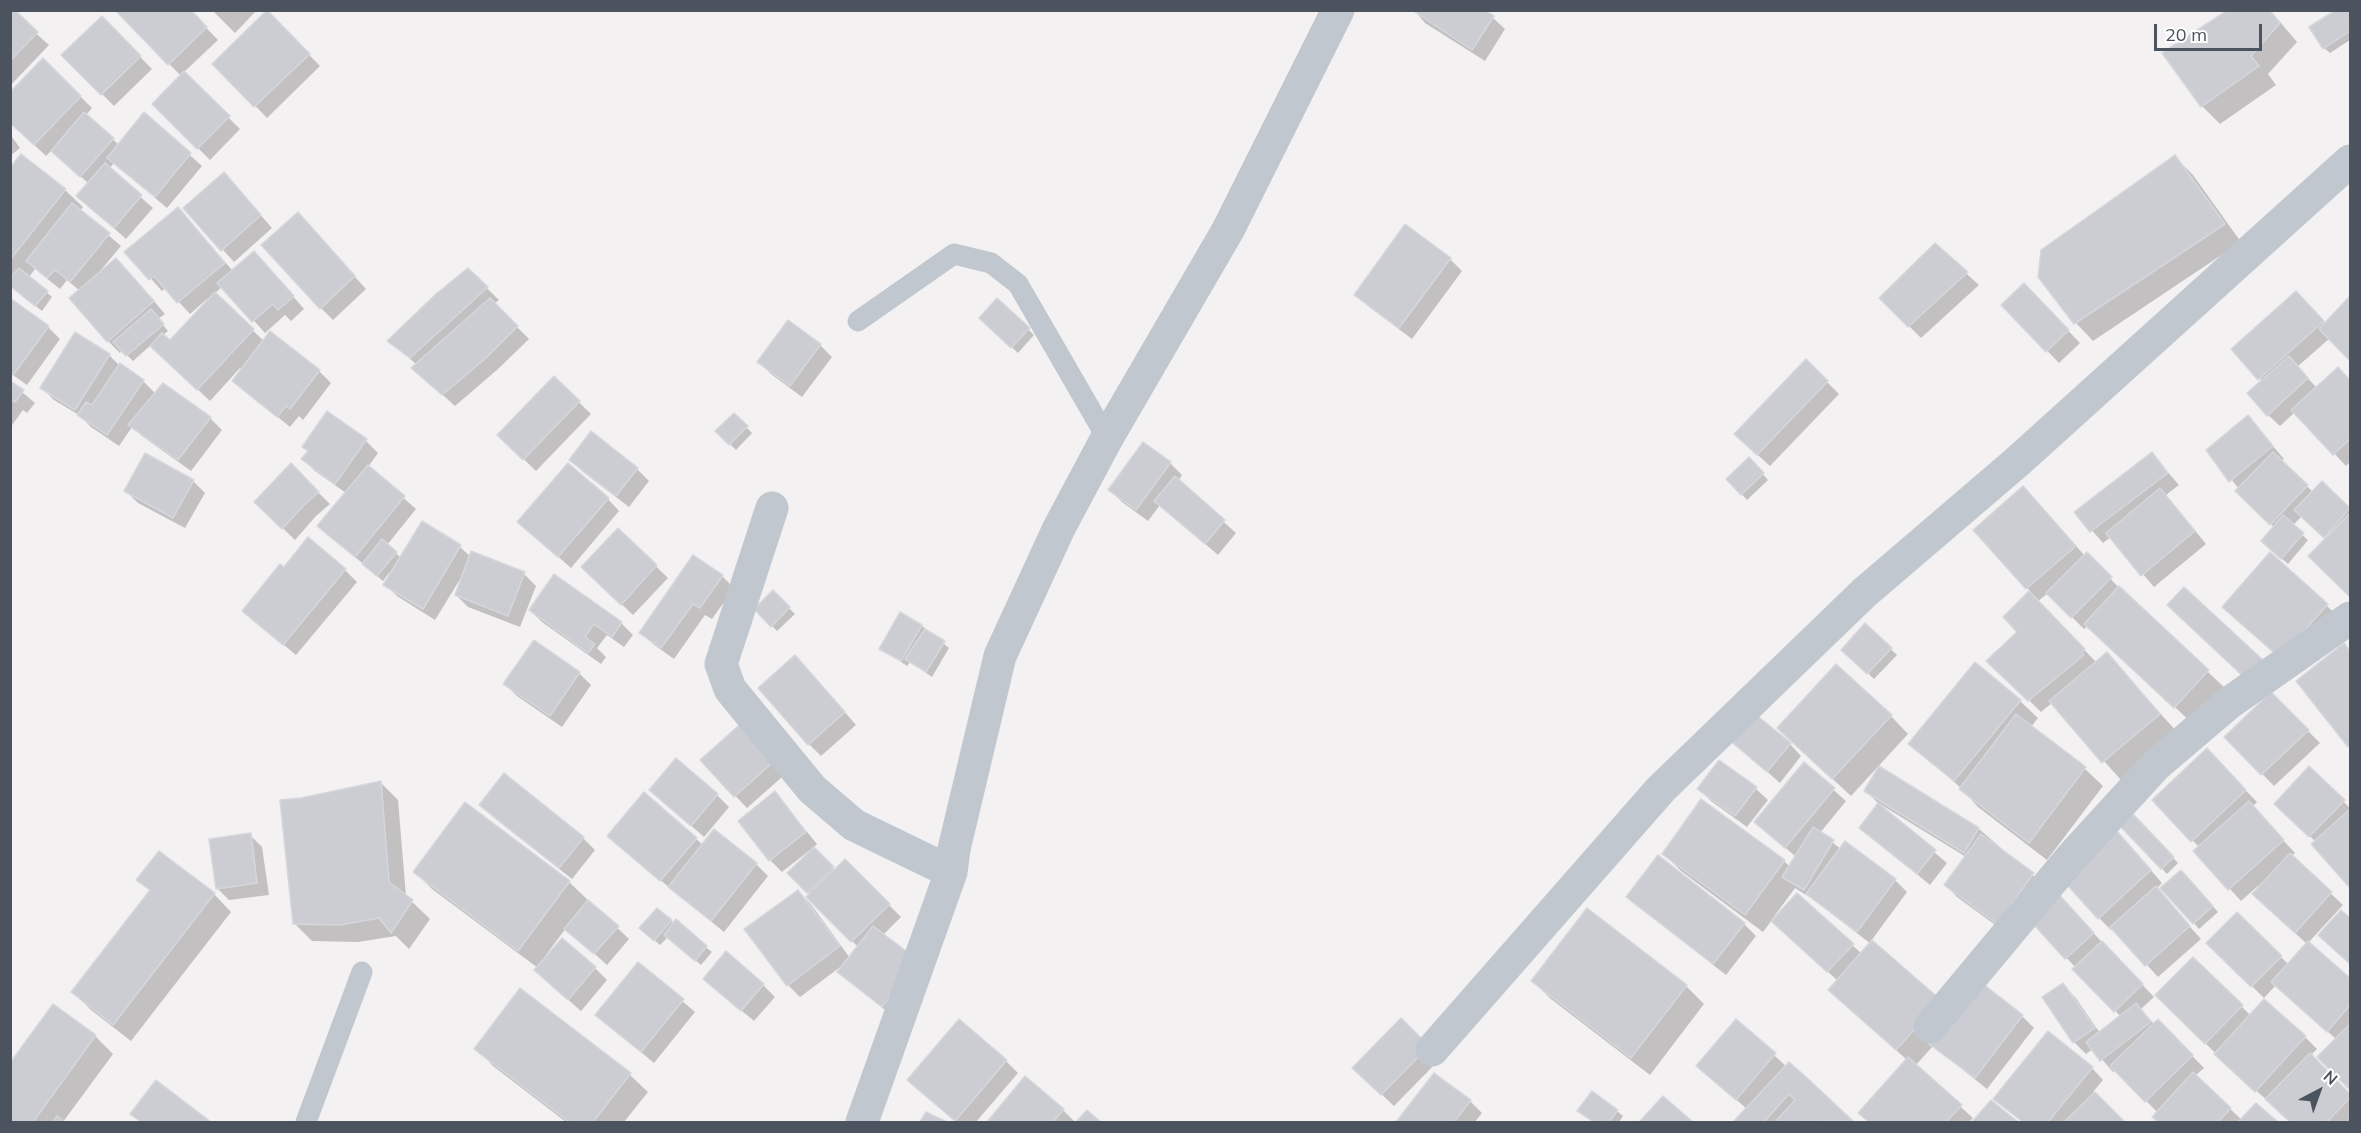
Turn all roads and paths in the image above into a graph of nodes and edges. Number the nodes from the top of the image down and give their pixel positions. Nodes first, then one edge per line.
1 (1338, 10) edge
2 (2350, 161) edge
3 (858, 321) dead end
4 (1107, 438) junction
5 (772, 508) dead end
6 (2350, 618) edge
7 (951, 872) junction
8 (362, 972) dead end
9 (1930, 1027) dead end
10 (1432, 1050) dead end
11 (306, 1122) edge
12 (862, 1122) edge

1 - 4 street
2 - 10 street
3 - 4 lane
4 - 7 street
5 - 7 street
6 - 9 street
7 - 12 street
8 - 11 lane

